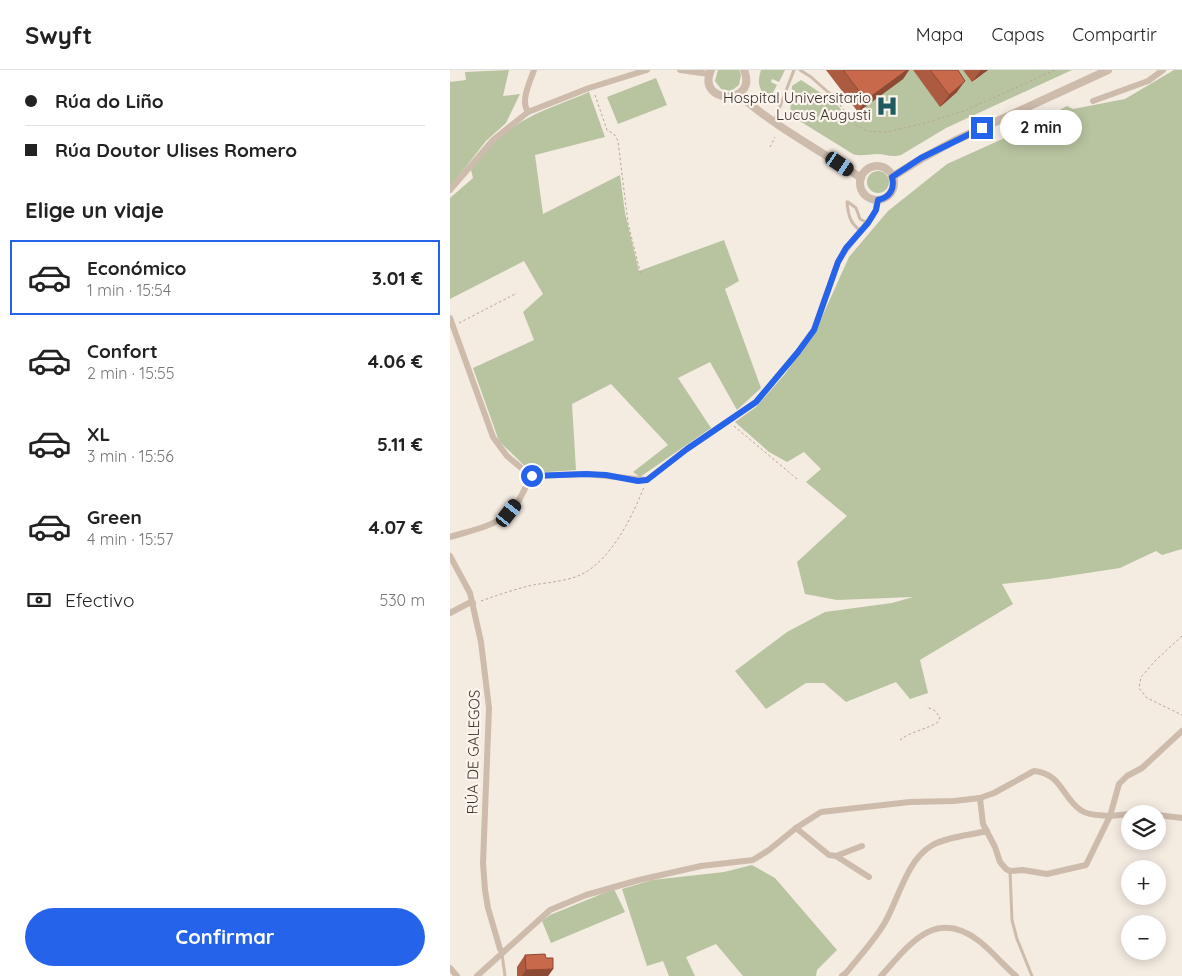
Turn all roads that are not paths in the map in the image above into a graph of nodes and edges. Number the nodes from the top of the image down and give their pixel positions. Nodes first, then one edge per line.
1 (534, 70) edge
2 (647, 70) edge
3 (680, 70) edge
4 (744, 70) edge
5 (794, 70) edge
6 (800, 70) edge
7 (1108, 70) edge
8 (1163, 70) edge
9 (710, 72) edge
10 (738, 94) junction
11 (837, 100) road end
12 (1093, 101) dead end
13 (528, 112) junction
14 (774, 122) junction
15 (892, 177) junction
16 (861, 178) junction
17 (450, 190) edge
18 (878, 200) junction
19 (868, 223) junction
20 (861, 231) junction
21 (450, 318) edge
22 (532, 476) junction
23 (450, 537) edge
24 (450, 556) edge
25 (473, 603) junction
26 (450, 612) edge
27 (1182, 731) edge
28 (980, 798) junction
29 (1121, 815) edge
30 (1110, 816) junction
31 (1166, 816) edge
32 (1182, 818) edge
33 (796, 828) junction
34 (987, 831) junction
35 (862, 846) dead end
36 (836, 856) junction
37 (1010, 871) junction
38 (869, 877) dead end
39 (502, 953) junction
40 (450, 968) edge
41 (457, 976) edge
42 (477, 976) edge
43 (505, 976) edge
44 (842, 976) edge
45 (880, 976) edge
46 (1016, 976) edge
47 (1032, 976) edge

1 - 13 street
2 - 13 street
3 - 9 street
4 - 10 street
5 - 14 lane
6 - 11 lane
7 - 15 street
8 - 12 street
9 - 10 street
10 - 14 street
13 - 17 street
14 - 16 street
15 - 16 street
15 - 18 street
16 - 18 street
18 - 19 street
19 - 20 street
19 - 20 lane
20 - 22 street
21 - 22 street
22 - 23 street
24 - 25 street, RÚA DE GALEGOS
25 - 26 street
25 - 39 street, RÚA DE GALEGOS
27 - 30 street
28 - 30 street
28 - 33 street
28 - 34 street
29 - 30 street
30 - 37 street
31 - 32 street
33 - 36 street
33 - 39 street
34 - 37 street
34 - 44 street
35 - 36 street
36 - 38 street
37 - 47 lane
39 - 42 street
39 - 43 lane
40 - 41 street
45 - 46 street

